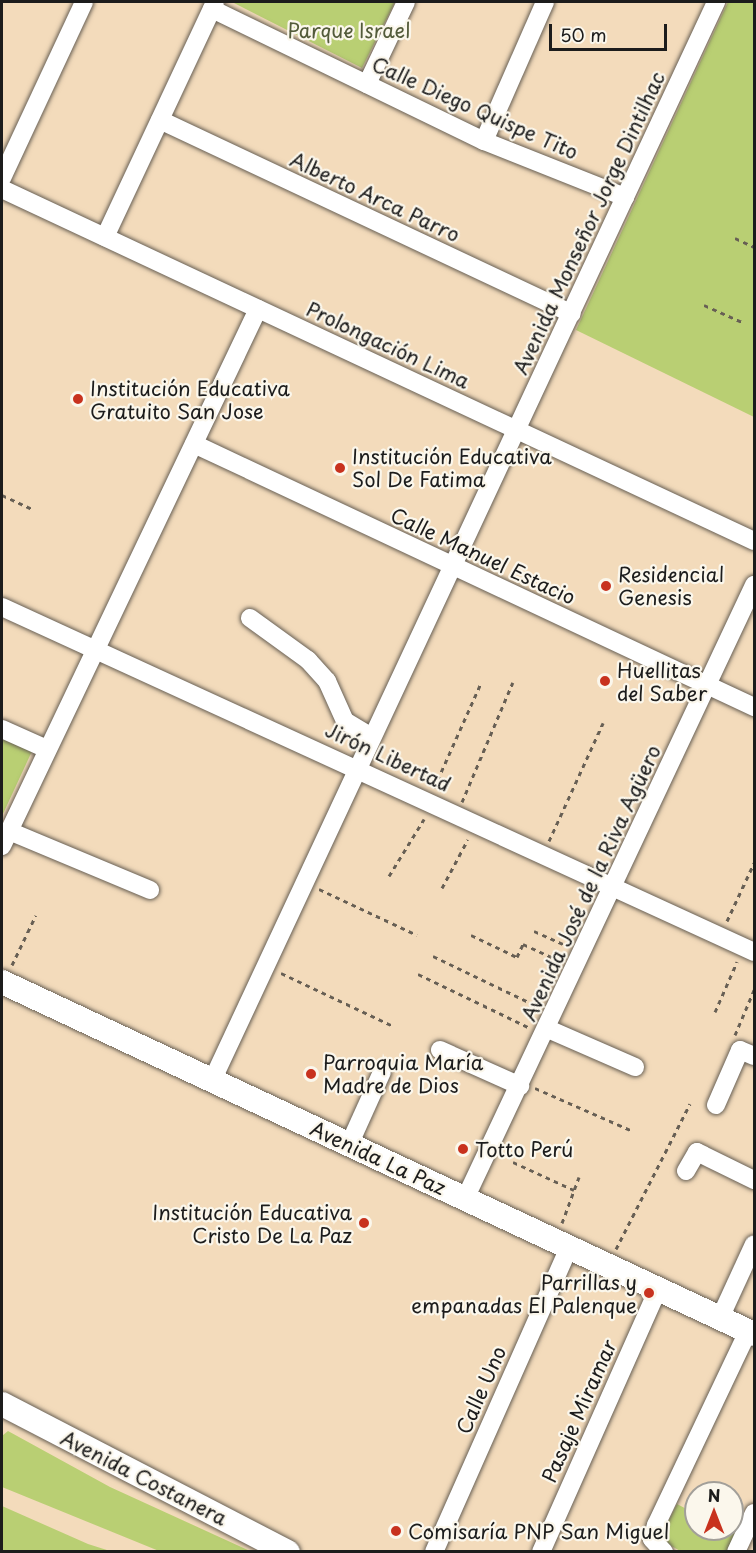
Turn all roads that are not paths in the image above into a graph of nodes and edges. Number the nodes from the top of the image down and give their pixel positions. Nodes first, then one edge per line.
1 (84, 2) edge
2 (406, 2) edge
3 (545, 2) edge
4 (716, 2) edge
5 (213, 5) edge
6 (367, 84) junction
7 (160, 120) junction
8 (484, 141) junction
9 (2, 178) edge
10 (2, 189) edge
11 (625, 197) junction
12 (105, 237) junction
13 (258, 309) junction
14 (572, 314) junction
15 (518, 430) junction
16 (194, 444) junction
17 (754, 541) edge
18 (453, 568) junction
19 (754, 585) edge
20 (2, 608) edge
21 (250, 618) dead end
22 (93, 650) junction
23 (707, 685) junction
24 (754, 707) edge
25 (2, 729) edge
26 (372, 737) junction
27 (47, 749) junction
28 (358, 768) junction
29 (5, 838) edge
30 (613, 885) junction
31 (150, 890) dead end
32 (750, 946) edge
33 (2, 983) edge
34 (550, 1026) junction
35 (440, 1050) dead end
36 (754, 1056) edge
37 (635, 1067) dead end
38 (381, 1072) dead end
39 (212, 1081) junction
40 (521, 1084) junction
41 (716, 1105) dead end
42 (349, 1144) junction
43 (686, 1171) dead end
44 (754, 1180) edge
45 (465, 1199) junction
46 (562, 1244) junction
47 (754, 1244) edge
48 (658, 1289) junction
49 (720, 1318) junction
50 (751, 1333) edge
51 (2, 1404) edge
52 (754, 1513) edge
53 (658, 1545) edge
54 (288, 1551) edge
55 (434, 1551) edge
56 (541, 1551) edge
57 (736, 1551) edge

1 - 9 street
2 - 6 street
3 - 8 street
4 - 11 street, Avenida Monseñor Jorge Dintilhac
5 - 6 street, Calle Diego Quispe Tito
5 - 7 street
6 - 8 street, Calle Diego Quispe Tito
7 - 12 street
7 - 14 street, Alberto Arca Parro
8 - 11 street, Calle Diego Quispe Tito
10 - 12 street, Prolongación Lima
11 - 14 street, Avenida Monseñor Jorge Dintilhac
12 - 13 street, Prolongación Lima
13 - 15 street, Prolongación Lima
13 - 16 street
14 - 15 street, Avenida Monseñor Jorge Dintilhac
15 - 17 street, Prolongación Lima
15 - 18 street, Avenida Monseñor Jorge Dintilhac
16 - 18 street, Calle Manuel Estacio
16 - 22 street
18 - 23 street, Calle Manuel Estacio
18 - 26 street, Avenida Monseñor Jorge Dintilhac
19 - 23 street, Avenida José de la Riva Agüero
20 - 22 street, Jirón Libertad
21 - 26 street
22 - 27 street
22 - 28 street, Jirón Libertad
23 - 24 street, Calle Manuel Estacio
23 - 30 street, Avenida José de la Riva Agüero
25 - 27 street
26 - 28 street, Avenida Monseñor Jorge Dintilhac
27 - 29 street
28 - 30 street, Jirón Libertad
28 - 39 street, Avenida Monseñor Jorge Dintilhac
29 - 31 street
30 - 32 street, Jirón Libertad
30 - 34 street, Avenida José de la Riva Agüero
33 - 39 main road, Avenida La Paz
34 - 37 street
34 - 40 street, Avenida José de la Riva Agüero
35 - 40 street
36 - 41 street
38 - 42 street
39 - 42 main road, Avenida La Paz
40 - 45 street, Avenida José de la Riva Agüero
42 - 45 main road, Avenida La Paz
43 - 44 street
45 - 46 main road, Avenida La Paz
46 - 48 main road, Avenida La Paz
46 - 55 street, Calle Uno
47 - 49 street
48 - 49 main road, Avenida La Paz
48 - 56 street, Pasaje Miramar
49 - 50 main road, Avenida La Paz
50 - 53 street
51 - 54 main road, Avenida Costanera
52 - 57 street

